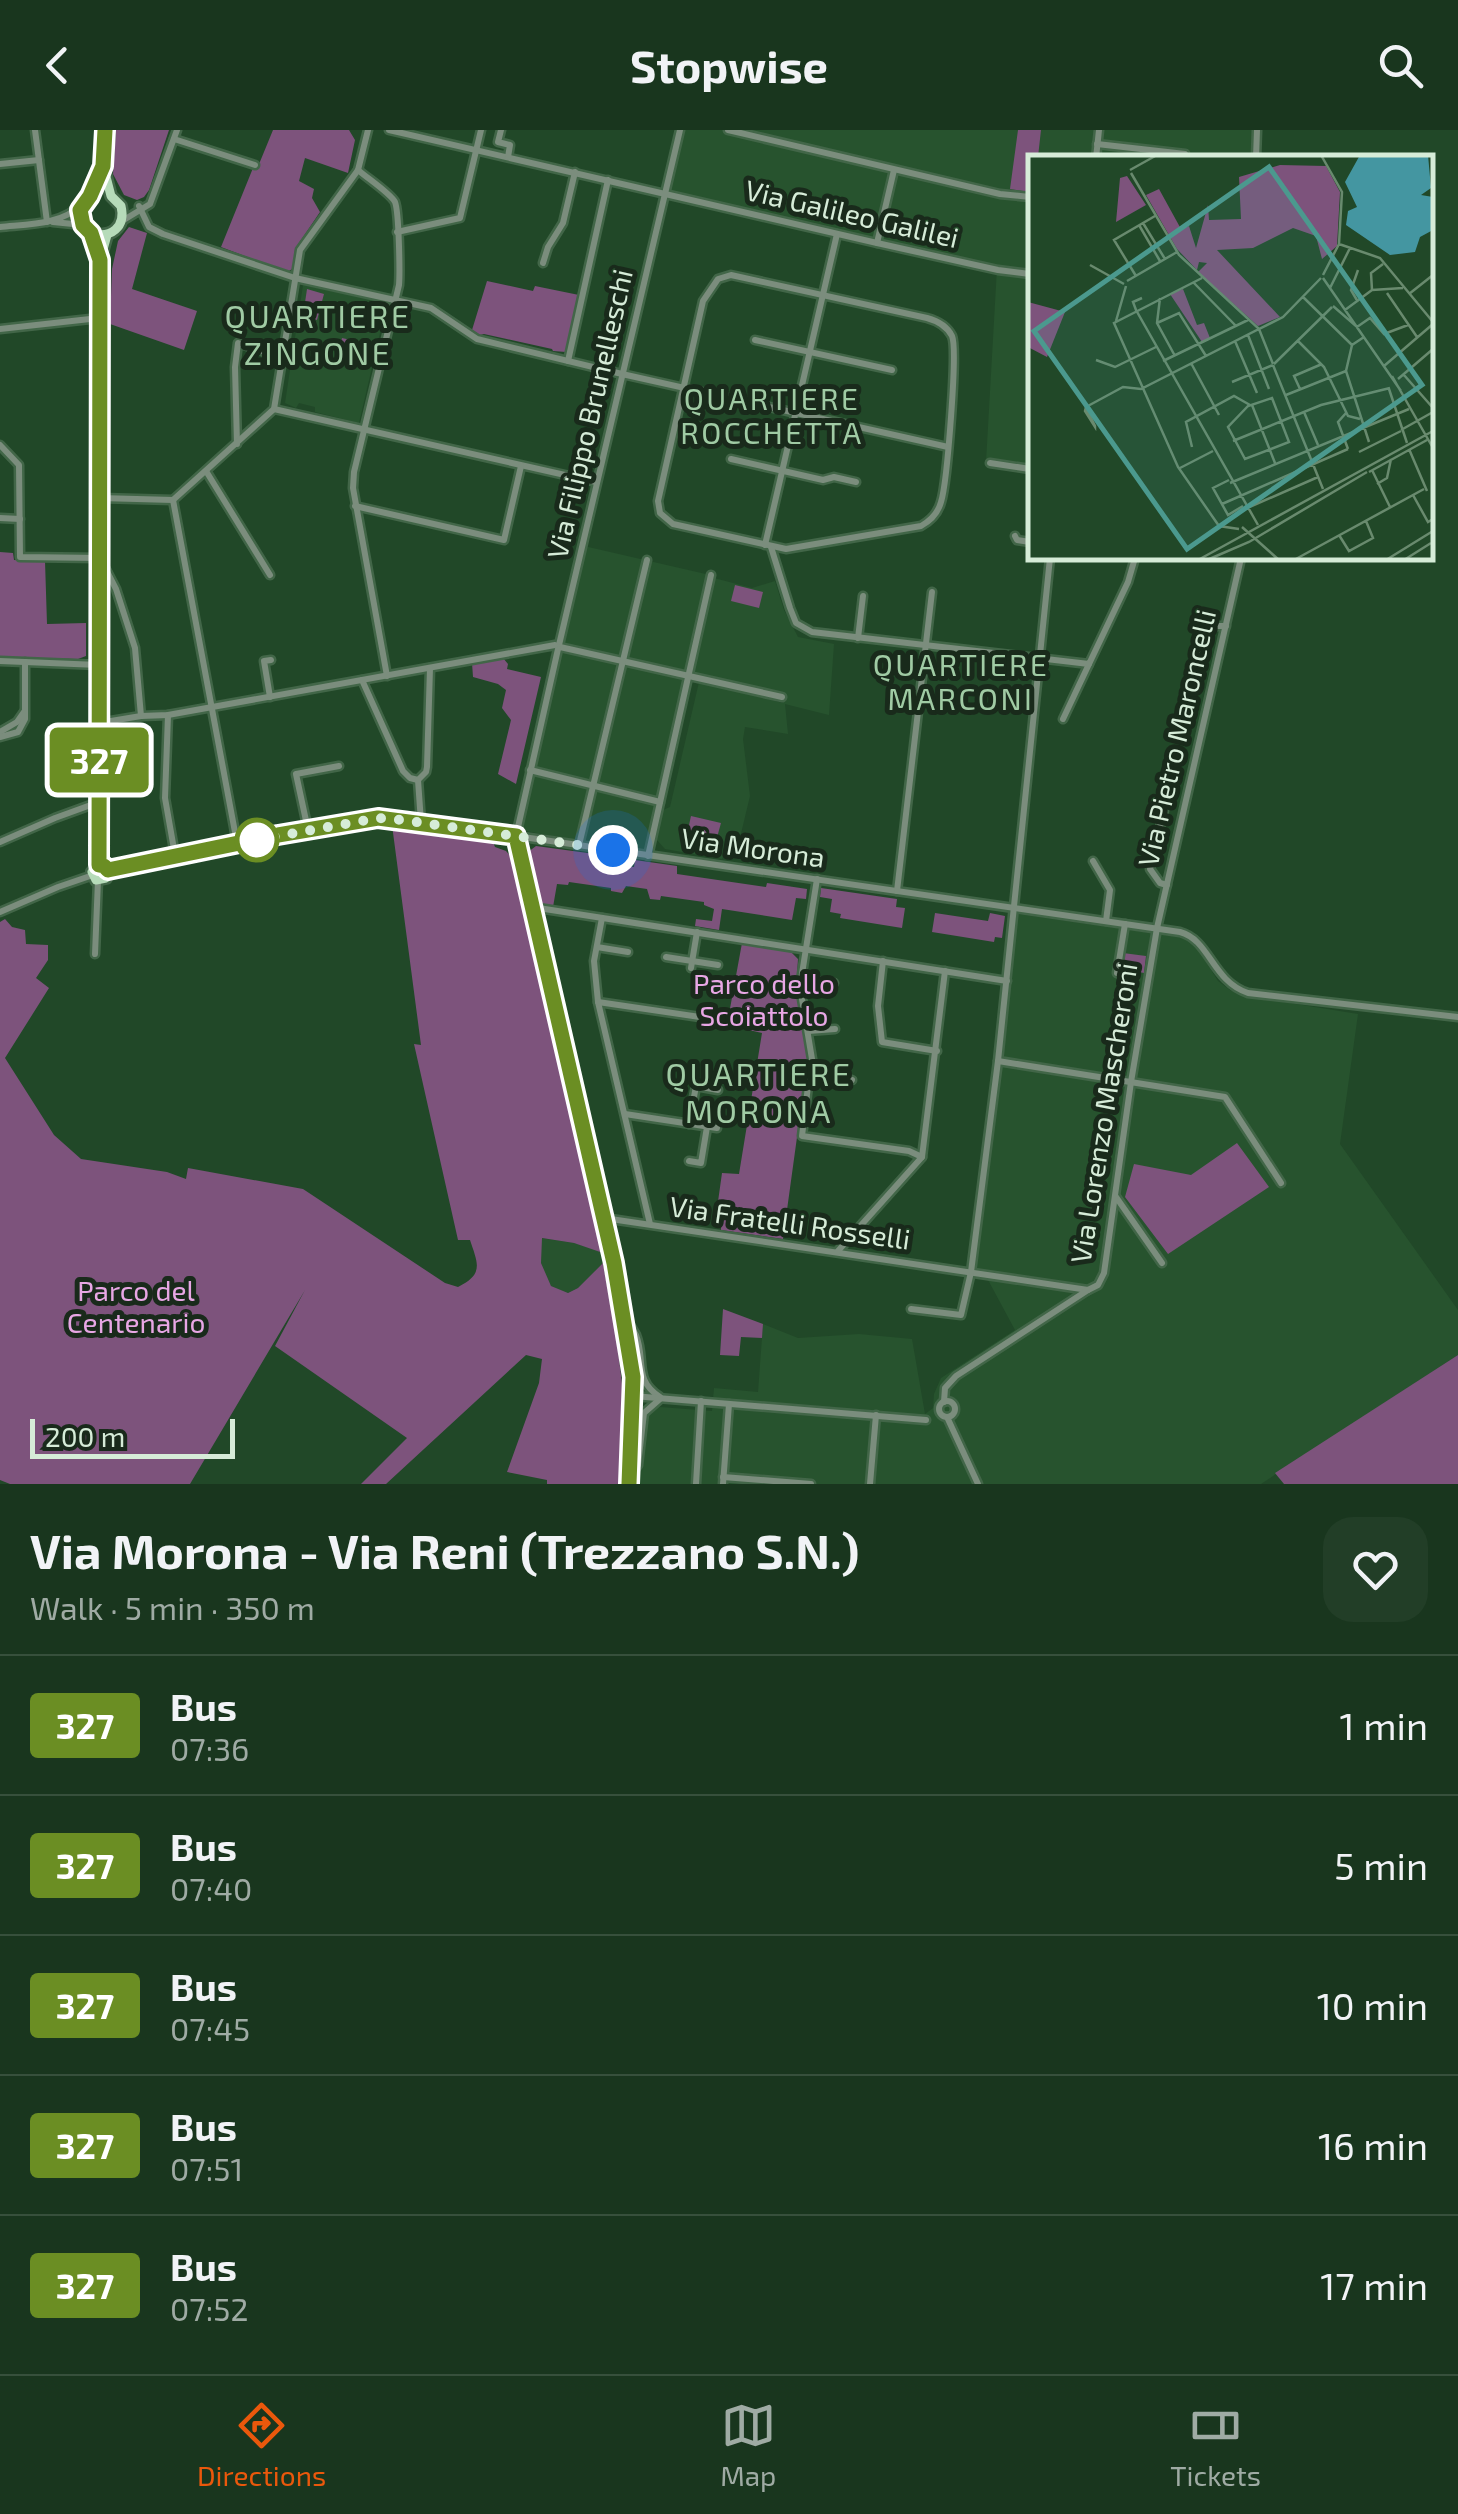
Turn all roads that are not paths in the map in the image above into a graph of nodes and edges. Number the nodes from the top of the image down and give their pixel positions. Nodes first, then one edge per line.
1 (36, 130) edge
2 (105, 130) edge
3 (177, 130) edge
4 (368, 130) edge
5 (389, 130) edge
6 (481, 130) edge
7 (500, 130) edge
8 (680, 130) edge
9 (728, 130) edge
10 (1099, 130) edge
11 (174, 139) junction
12 (1097, 144) junction
13 (476, 150) junction
14 (1096, 155) edge
15 (1178, 155) edge
16 (508, 156) junction
17 (39, 160) junction
18 (0, 164) edge
19 (255, 165) dead end
20 (103, 166) junction
21 (358, 170) junction
22 (894, 170) junction
23 (575, 172) junction
24 (608, 180) junction
25 (664, 193) junction
26 (112, 196) junction
27 (1028, 197) edge
28 (87, 200) junction
29 (121, 206) junction
30 (140, 209) junction
31 (122, 221) junction
32 (46, 222) junction
33 (83, 225) junction
34 (0, 227) edge
35 (397, 232) junction
36 (91, 233) junction
37 (838, 234) junction
38 (108, 235) junction
39 (876, 243) junction
40 (100, 260) junction
41 (543, 262) dead end
42 (1028, 274) edge
43 (295, 278) junction
44 (823, 295) junction
45 (396, 299) junction
46 (100, 318) junction
47 (0, 330) edge
48 (756, 340) dead end
49 (810, 352) junction
50 (283, 358) junction
51 (568, 361) junction
52 (892, 370) dead end
53 (622, 374) junction
54 (683, 388) junction
55 (274, 409) junction
56 (796, 413) junction
57 (364, 430) junction
58 (0, 444) edge
59 (237, 444) junction
60 (948, 447) junction
61 (731, 459) dead end
62 (990, 464) dead end
63 (521, 466) junction
64 (1028, 468) edge
65 (206, 471) junction
66 (782, 471) junction
67 (593, 481) junction
68 (856, 482) dead end
69 (100, 498) junction
70 (174, 500) junction
71 (355, 506) junction
72 (0, 518) edge
73 (20, 519) junction
74 (1015, 536) dead end
75 (1028, 542) edge
76 (768, 546) junction
77 (100, 558) junction
78 (647, 560) dead end
79 (1050, 560) edge
80 (1134, 560) edge
81 (1241, 560) edge
82 (270, 575) dead end
83 (711, 575) dead end
84 (932, 592) dead end
85 (863, 596) dead end
86 (1226, 626) junction
87 (858, 638) junction
88 (558, 646) junction
89 (926, 646) junction
90 (1040, 658) junction
91 (271, 660) dead end
92 (0, 661) edge
93 (623, 661) junction
94 (24, 662) junction
95 (1089, 664) junction
96 (99, 665) junction
97 (430, 668) junction
98 (387, 676) junction
99 (688, 676) junction
100 (362, 680) junction
101 (1192, 691) dead end
102 (270, 697) junction
103 (782, 697) dead end
104 (213, 707) junction
105 (168, 715) junction
106 (141, 716) junction
107 (1063, 719) dead end
108 (99, 723) junction
109 (0, 734) edge
110 (340, 766) dead end
111 (530, 770) junction
112 (418, 780) junction
113 (592, 785) junction
114 (98, 802) junction
115 (660, 802) junction
116 (1164, 810) dead end
117 (421, 822) junction
118 (308, 830) junction
119 (516, 836) junction
120 (0, 842) edge
121 (238, 844) junction
122 (579, 845) junction
123 (175, 855) junction
124 (648, 856) junction
125 (1093, 860) dead end
126 (99, 872) junction
127 (817, 879) junction
128 (1167, 885) junction
129 (898, 891) junction
130 (532, 907) junction
131 (1013, 908) junction
132 (0, 912) edge
133 (602, 918) junction
134 (1106, 922) junction
135 (1125, 924) junction
136 (1157, 928) junction
137 (697, 932) junction
138 (597, 946) junction
139 (805, 949) junction
140 (628, 952) dead end
141 (95, 954) dead end
142 (666, 957) dead end
143 (883, 961) junction
144 (692, 964) junction
145 (718, 965) dead end
146 (945, 971) junction
147 (1117, 973) dead end
148 (802, 980) junction
149 (1007, 981) junction
150 (834, 983) dead end
151 (598, 1002) junction
152 (1458, 1017) edge
153 (727, 1021) dead end
154 (835, 1029) dead end
155 (808, 1031) junction
156 (936, 1051) junction
157 (998, 1061) junction
158 (814, 1071) junction
159 (852, 1080) dead end
160 (1131, 1082) junction
161 (718, 1090) dead end
162 (625, 1114) junction
163 (689, 1124) junction
164 (706, 1127) junction
165 (717, 1128) dead end
166 (922, 1158) junction
167 (689, 1161) dead end
168 (1281, 1183) dead end
169 (1115, 1196) junction
170 (603, 1218) junction
171 (650, 1224) junction
172 (837, 1252) junction
173 (1162, 1263) dead end
174 (971, 1272) junction
175 (1084, 1289) junction
176 (911, 1309) dead end
177 (623, 1316) junction
178 (661, 1398) junction
179 (633, 1399) junction
180 (701, 1402) junction
181 (729, 1404) junction
182 (876, 1416) junction
183 (926, 1420) dead end
184 (630, 1480) edge
185 (723, 1480) edge
186 (696, 1484) edge
187 (811, 1484) edge
188 (870, 1484) edge
189 (978, 1484) edge

1 - 17 street
2 - 20 main road
3 - 11 street
4 - 21 street
5 - 13 street, Via Galileo Galilei
6 - 13 street
7 - 16 street
8 - 25 street, Via Filippo Brunelleschi
9 - 22 street
10 - 12 street
11 - 19 street
11 - 30 street
12 - 14 street
12 - 15 street
13 - 16 street, Via Galileo Galilei
13 - 35 street
16 - 23 street, Via Galileo Galilei
17 - 18 street
17 - 32 street
20 - 26 main road
20 - 28 main road
21 - 35 street
21 - 43 street
22 - 27 street
22 - 39 street
23 - 24 street, Via Galileo Galilei
23 - 41 street
24 - 25 street, Via Galileo Galilei
24 - 51 street
25 - 37 street, Via Galileo Galilei
25 - 53 street, Via Filippo Brunelleschi
26 - 28 main road
26 - 29 main road
28 - 32 street
28 - 33 main road
29 - 30 street
29 - 31 main road
30 - 31 street
30 - 43 street
31 - 38 main road
32 - 33 street
32 - 34 street
33 - 36 main road
35 - 45 street
36 - 38 main road
36 - 40 main road
37 - 39 street, Via Galileo Galilei
37 - 44 street
38 - 40 main road
39 - 42 street, Via Galileo Galilei
40 - 46 main road
43 - 45 street
43 - 50 street
44 - 49 street
44 - 54 street
44 - 60 street
45 - 51 street
45 - 57 street
46 - 47 street
46 - 69 main road
48 - 49 street
49 - 52 street
49 - 56 street
50 - 55 street
50 - 59 street
51 - 53 street
53 - 54 street
53 - 67 street, Via Filippo Brunelleschi
54 - 56 street
54 - 76 street
55 - 57 street
55 - 59 street
56 - 60 street
56 - 66 street
57 - 63 street
57 - 71 street
58 - 73 street
59 - 65 street
60 - 76 street
61 - 66 street
62 - 64 street
63 - 67 street
63 - 71 street
65 - 70 street
65 - 82 street
66 - 68 street
66 - 76 street
67 - 88 street, Via Filippo Brunelleschi
69 - 70 street
69 - 77 main road
70 - 104 street
71 - 98 street
72 - 73 street
73 - 77 street
74 - 75 street
76 - 87 street
77 - 96 main road
77 - 106 street
78 - 93 street
79 - 90 street
80 - 95 street
81 - 86 street, Via Pietro Maroncelli
83 - 99 street
84 - 89 street
85 - 87 street
86 - 101 street
86 - 128 street, Via Pietro Maroncelli
87 - 89 street
88 - 93 street
88 - 97 street
88 - 111 street, Via Filippo Brunelleschi
89 - 90 street
89 - 129 street
90 - 95 street
90 - 131 street
91 - 102 street
92 - 94 street
93 - 99 street
93 - 113 street
94 - 96 street
94 - 109 street
95 - 107 street
96 - 108 main road
97 - 98 street
97 - 112 street
98 - 100 street
99 - 103 street
99 - 115 street
100 - 102 street
100 - 112 street
102 - 104 street
104 - 105 street
104 - 121 street
105 - 106 street
105 - 123 street
106 - 108 street
108 - 114 main road
110 - 118 street
111 - 113 street
111 - 119 street, Via Filippo Brunelleschi
112 - 117 street
113 - 115 street
113 - 122 street
114 - 120 street
114 - 126 main road
115 - 124 street
116 - 128 street
117 - 118 main road, Via Morona
117 - 119 main road, Via Morona
118 - 121 main road, Via Morona
119 - 122 street, Via Morona
119 - 130 main road
121 - 123 main road, Via Morona
122 - 124 street, Via Morona
123 - 126 main road, Via Morona
124 - 127 street, Via Morona
125 - 134 street
126 - 132 street
126 - 141 street
127 - 129 street, Via Morona
127 - 139 street
128 - 136 street, Via Pietro Maroncelli
129 - 131 street, Via Morona
130 - 133 street
130 - 170 main road
131 - 134 street, Via Morona
131 - 149 street
133 - 137 street
133 - 138 street
134 - 135 street, Via Morona
135 - 136 street, Via Morona
135 - 147 street
136 - 152 street, Via Morona
136 - 160 street, Via Lorenzo Mascheroni
137 - 139 street
137 - 144 street
138 - 140 street
138 - 151 street
139 - 143 street
139 - 148 street
142 - 144 street
143 - 146 street
143 - 156 street
144 - 145 street
146 - 149 street
146 - 156 street
148 - 150 street
148 - 155 street
149 - 157 street
151 - 153 street
151 - 162 street
154 - 155 street
155 - 158 street
156 - 166 street
157 - 160 street
157 - 174 street
158 - 159 street
158 - 166 street
160 - 168 street
160 - 169 street, Via Lorenzo Mascheroni
161 - 163 street
162 - 163 street
162 - 171 street
163 - 164 street
164 - 165 street
164 - 167 street
166 - 172 street
169 - 173 street
169 - 175 street, Via Lorenzo Mascheroni
170 - 171 street, Via Fratelli Rosselli
170 - 177 main road
171 - 172 street, Via Fratelli Rosselli
172 - 174 street, Via Fratelli Rosselli
174 - 175 street, Via Fratelli Rosselli
174 - 176 street
175 - 189 street
177 - 178 street
177 - 179 main road
178 - 179 street
178 - 180 street
178 - 184 street
179 - 184 main road
180 - 181 street
180 - 186 street
181 - 182 street
181 - 185 street
182 - 183 street
182 - 188 street
185 - 187 street

